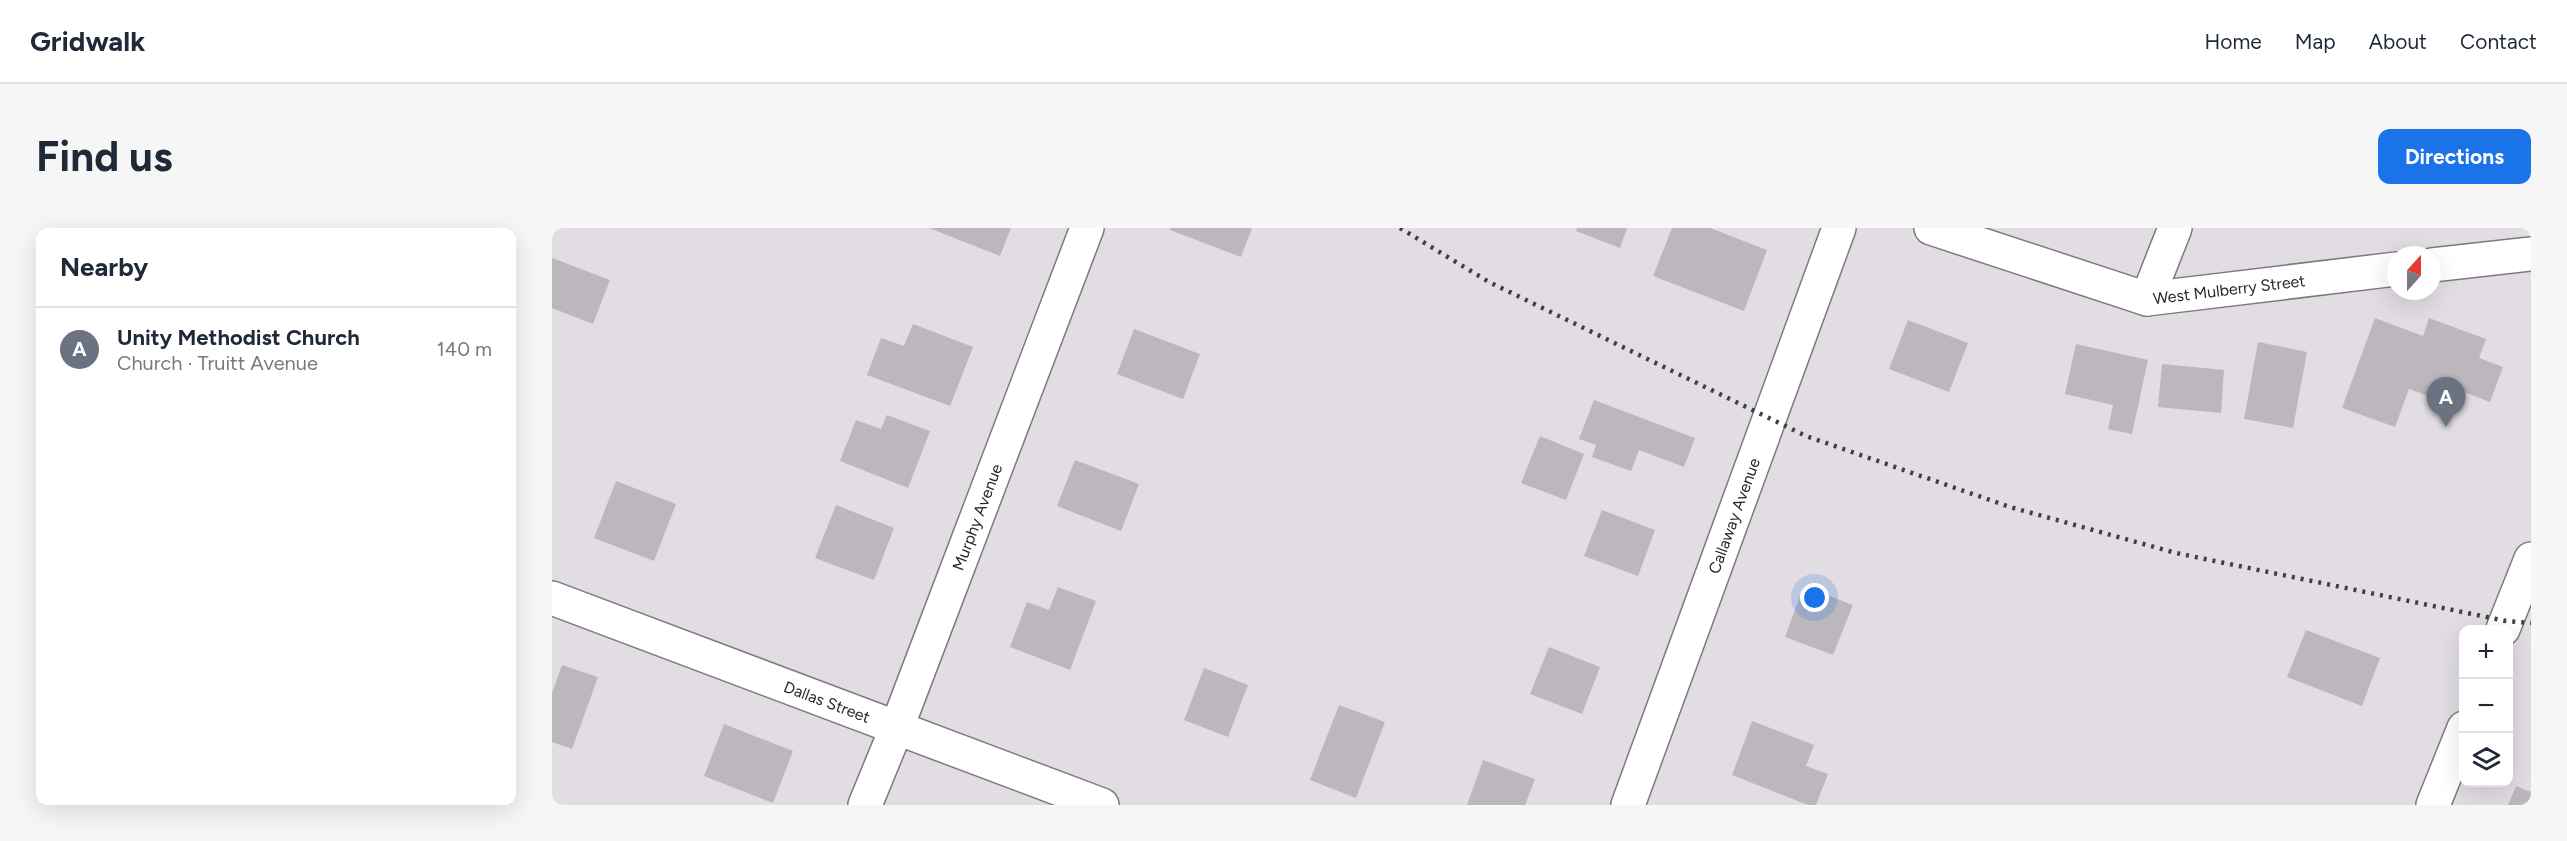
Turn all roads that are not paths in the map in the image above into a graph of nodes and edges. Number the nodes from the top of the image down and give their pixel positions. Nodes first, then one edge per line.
1 (1087, 228) edge
2 (1839, 228) edge
3 (1931, 228) edge
4 (2175, 228) edge
5 (2531, 254) edge
6 (2441, 264) edge
7 (2387, 271) edge
8 (2147, 299) junction
9 (2531, 559) edge
10 (552, 598) edge
11 (2505, 625) edge
12 (897, 727) junction
13 (2461, 733) edge
14 (865, 805) edge
15 (1102, 805) edge
16 (1628, 805) edge
17 (2433, 805) edge

1 - 12 street, Murphy Avenue
2 - 16 street, Callaway Avenue
3 - 8 street, West Mulberry Street
4 - 8 street
5 - 6 street
7 - 8 street, West Mulberry Street
9 - 11 street
10 - 12 street, Dallas Street
12 - 14 street, Murphy Avenue
12 - 15 street, Dallas Street
13 - 17 street

